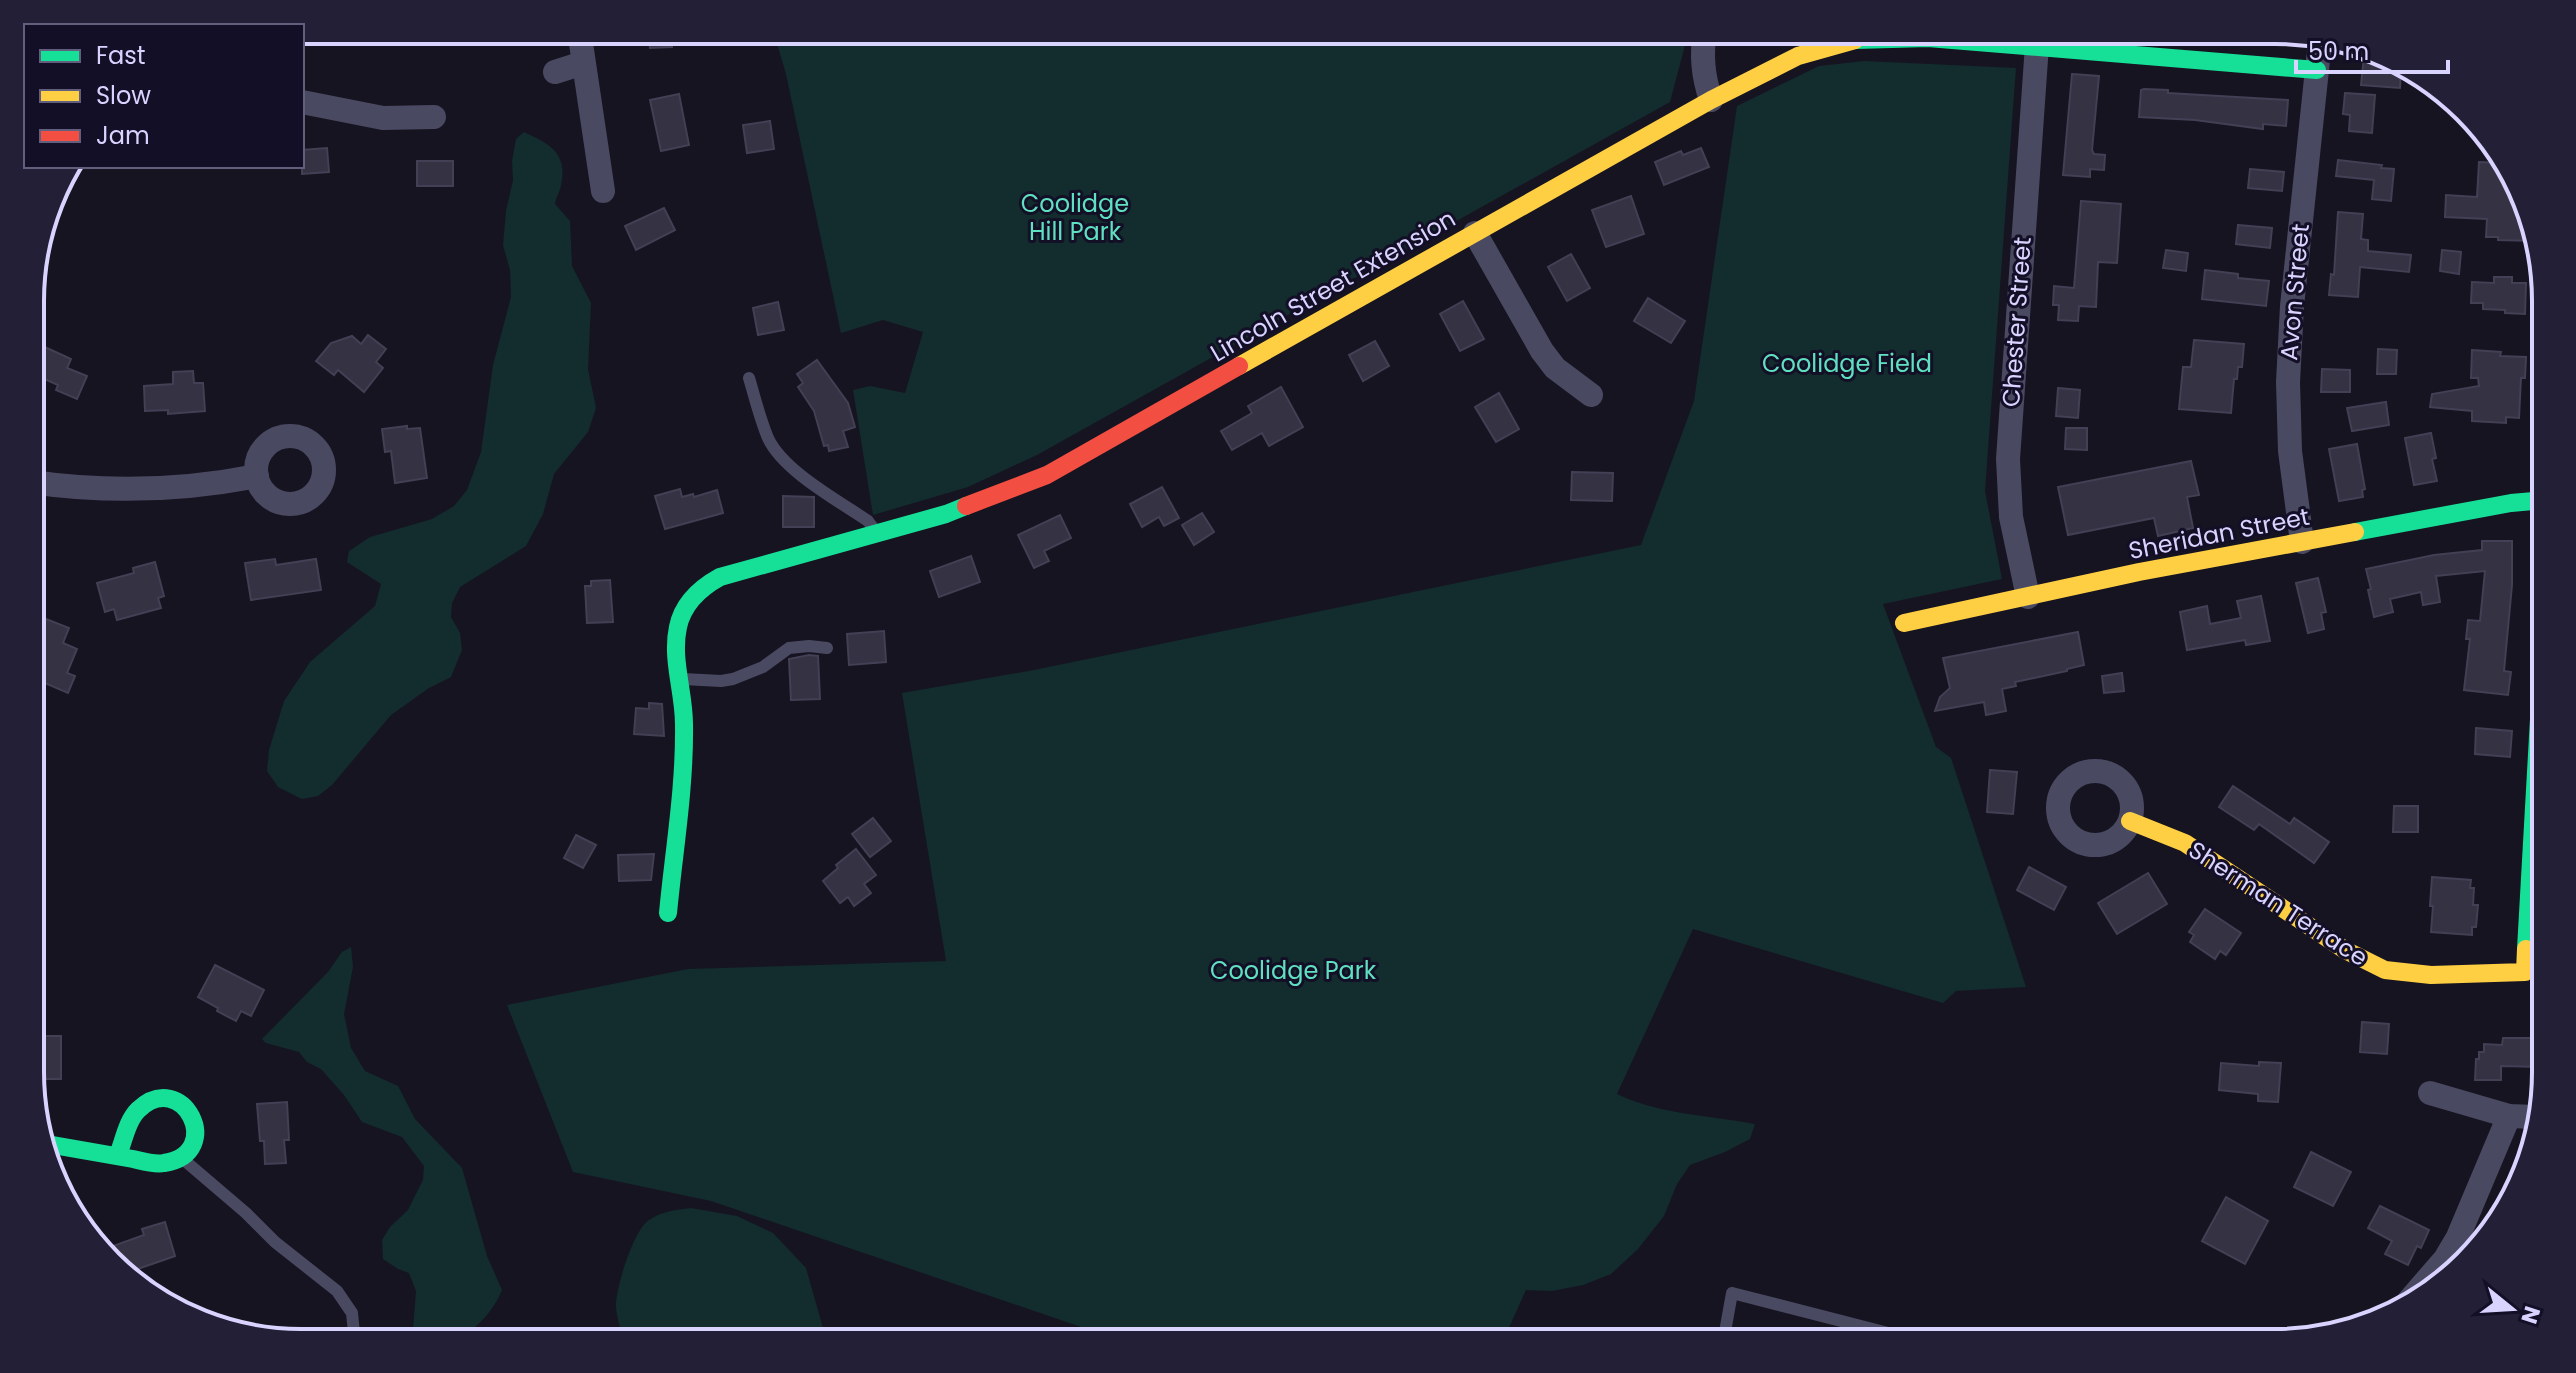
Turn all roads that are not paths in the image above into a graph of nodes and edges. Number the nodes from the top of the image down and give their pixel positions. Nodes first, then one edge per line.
1 (581, 44) edge
2 (1703, 44) edge
3 (1839, 44) edge
4 (2040, 44) edge
5 (2077, 44) edge
6 (2319, 48) edge
7 (583, 63) junction
8 (2317, 70) junction
9 (555, 72) dead end
10 (1711, 100) junction
11 (304, 102) edge
12 (434, 117) dead end
13 (603, 191) dead end
14 (1475, 233) junction
15 (749, 378) dead end
16 (1591, 395) dead end
17 (257, 476) dead end
18 (45, 483) edge
19 (2532, 501) edge
20 (878, 535) junction
21 (2302, 542) junction
22 (2028, 597) junction
23 (1904, 623) dead end
24 (827, 648) dead end
25 (680, 678) junction
26 (2130, 821) dead end
27 (2532, 848) edge
28 (668, 913) dead end
29 (2430, 1093) dead end
30 (2509, 1116) junction
31 (2528, 1117) edge
32 (55, 1145) edge
33 (118, 1155) junction
34 (182, 1158) junction
35 (2430, 1276) edge
36 (1726, 1328) edge
37 (1869, 1328) edge
38 (354, 1329) edge

1 - 7 street
2 - 10 street
3 - 10 street, Lincoln Street Extension
4 - 22 street, Chester Street
5 - 8 street, Lincoln Street Extension
6 - 8 street, Avon Street
7 - 9 street
7 - 13 street
8 - 21 street, Avon Street
10 - 14 street, Lincoln Street Extension
11 - 12 street
14 - 16 street
14 - 20 street, Lincoln Street Extension
15 - 20 lane
17 - 18 street
19 - 21 street, Sheridan Street
20 - 25 street, Lincoln Street Extension
21 - 22 street, Sheridan Street
22 - 23 street, Sheridan Street
24 - 25 lane
25 - 28 street, Lincoln Street Extension
26 - 27 street, Sherman Terrace
29 - 30 street
30 - 31 street
30 - 35 street
32 - 33 street
33 - 34 street
33 - 34 street
34 - 38 lane
36 - 37 lane

